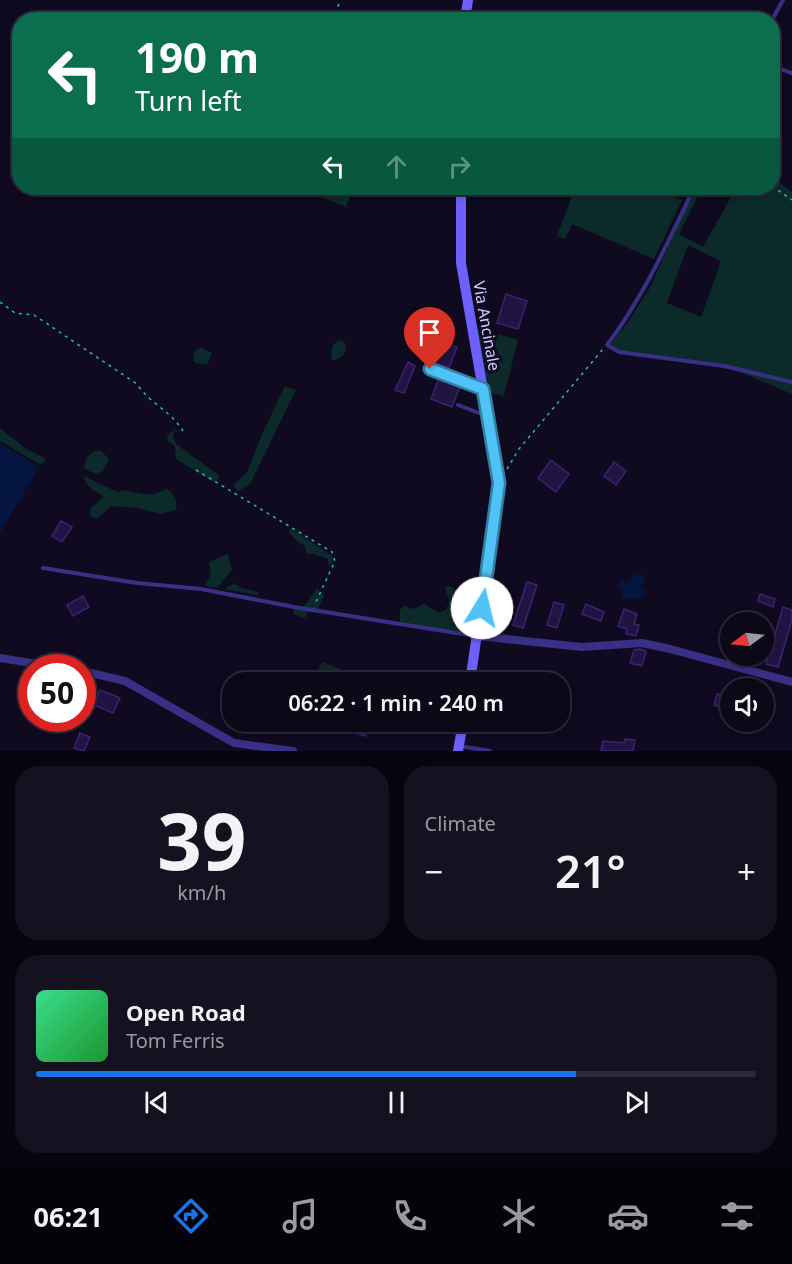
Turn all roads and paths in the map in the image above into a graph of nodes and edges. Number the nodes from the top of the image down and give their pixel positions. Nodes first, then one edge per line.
1 (788, 0) edge
2 (782, 1) edge
3 (461, 195) edge
4 (691, 195) edge
5 (0, 302) edge
6 (607, 345) junction
7 (430, 369) dead end
8 (792, 382) edge
9 (483, 389) junction
10 (458, 405) dead end
11 (487, 416) junction
12 (183, 430) dead end
13 (196, 470) dead end
14 (499, 483) junction
15 (43, 568) dead end
16 (312, 610) junction
17 (478, 636) junction
18 (0, 658) edge
19 (18, 661) edge
20 (472, 672) edge
21 (96, 674) edge
22 (792, 682) edge
23 (461, 732) edge
24 (458, 749) edge
25 (293, 751) edge
26 (490, 751) edge

1 - 2 lane
3 - 9 main road, Via Ancinale
4 - 6 lane
5 - 12 path
6 - 8 lane
6 - 14 path
7 - 9 lane
9 - 11 main road, Via Ancinale
10 - 11 lane
11 - 14 main road, Via Ancinale
13 - 16 path
14 - 17 main road, Via Ancinale
15 - 16 lane
16 - 17 lane
17 - 20 main road, Via Ancinale
17 - 22 street
18 - 19 street
21 - 25 street
23 - 24 main road
24 - 26 lane

